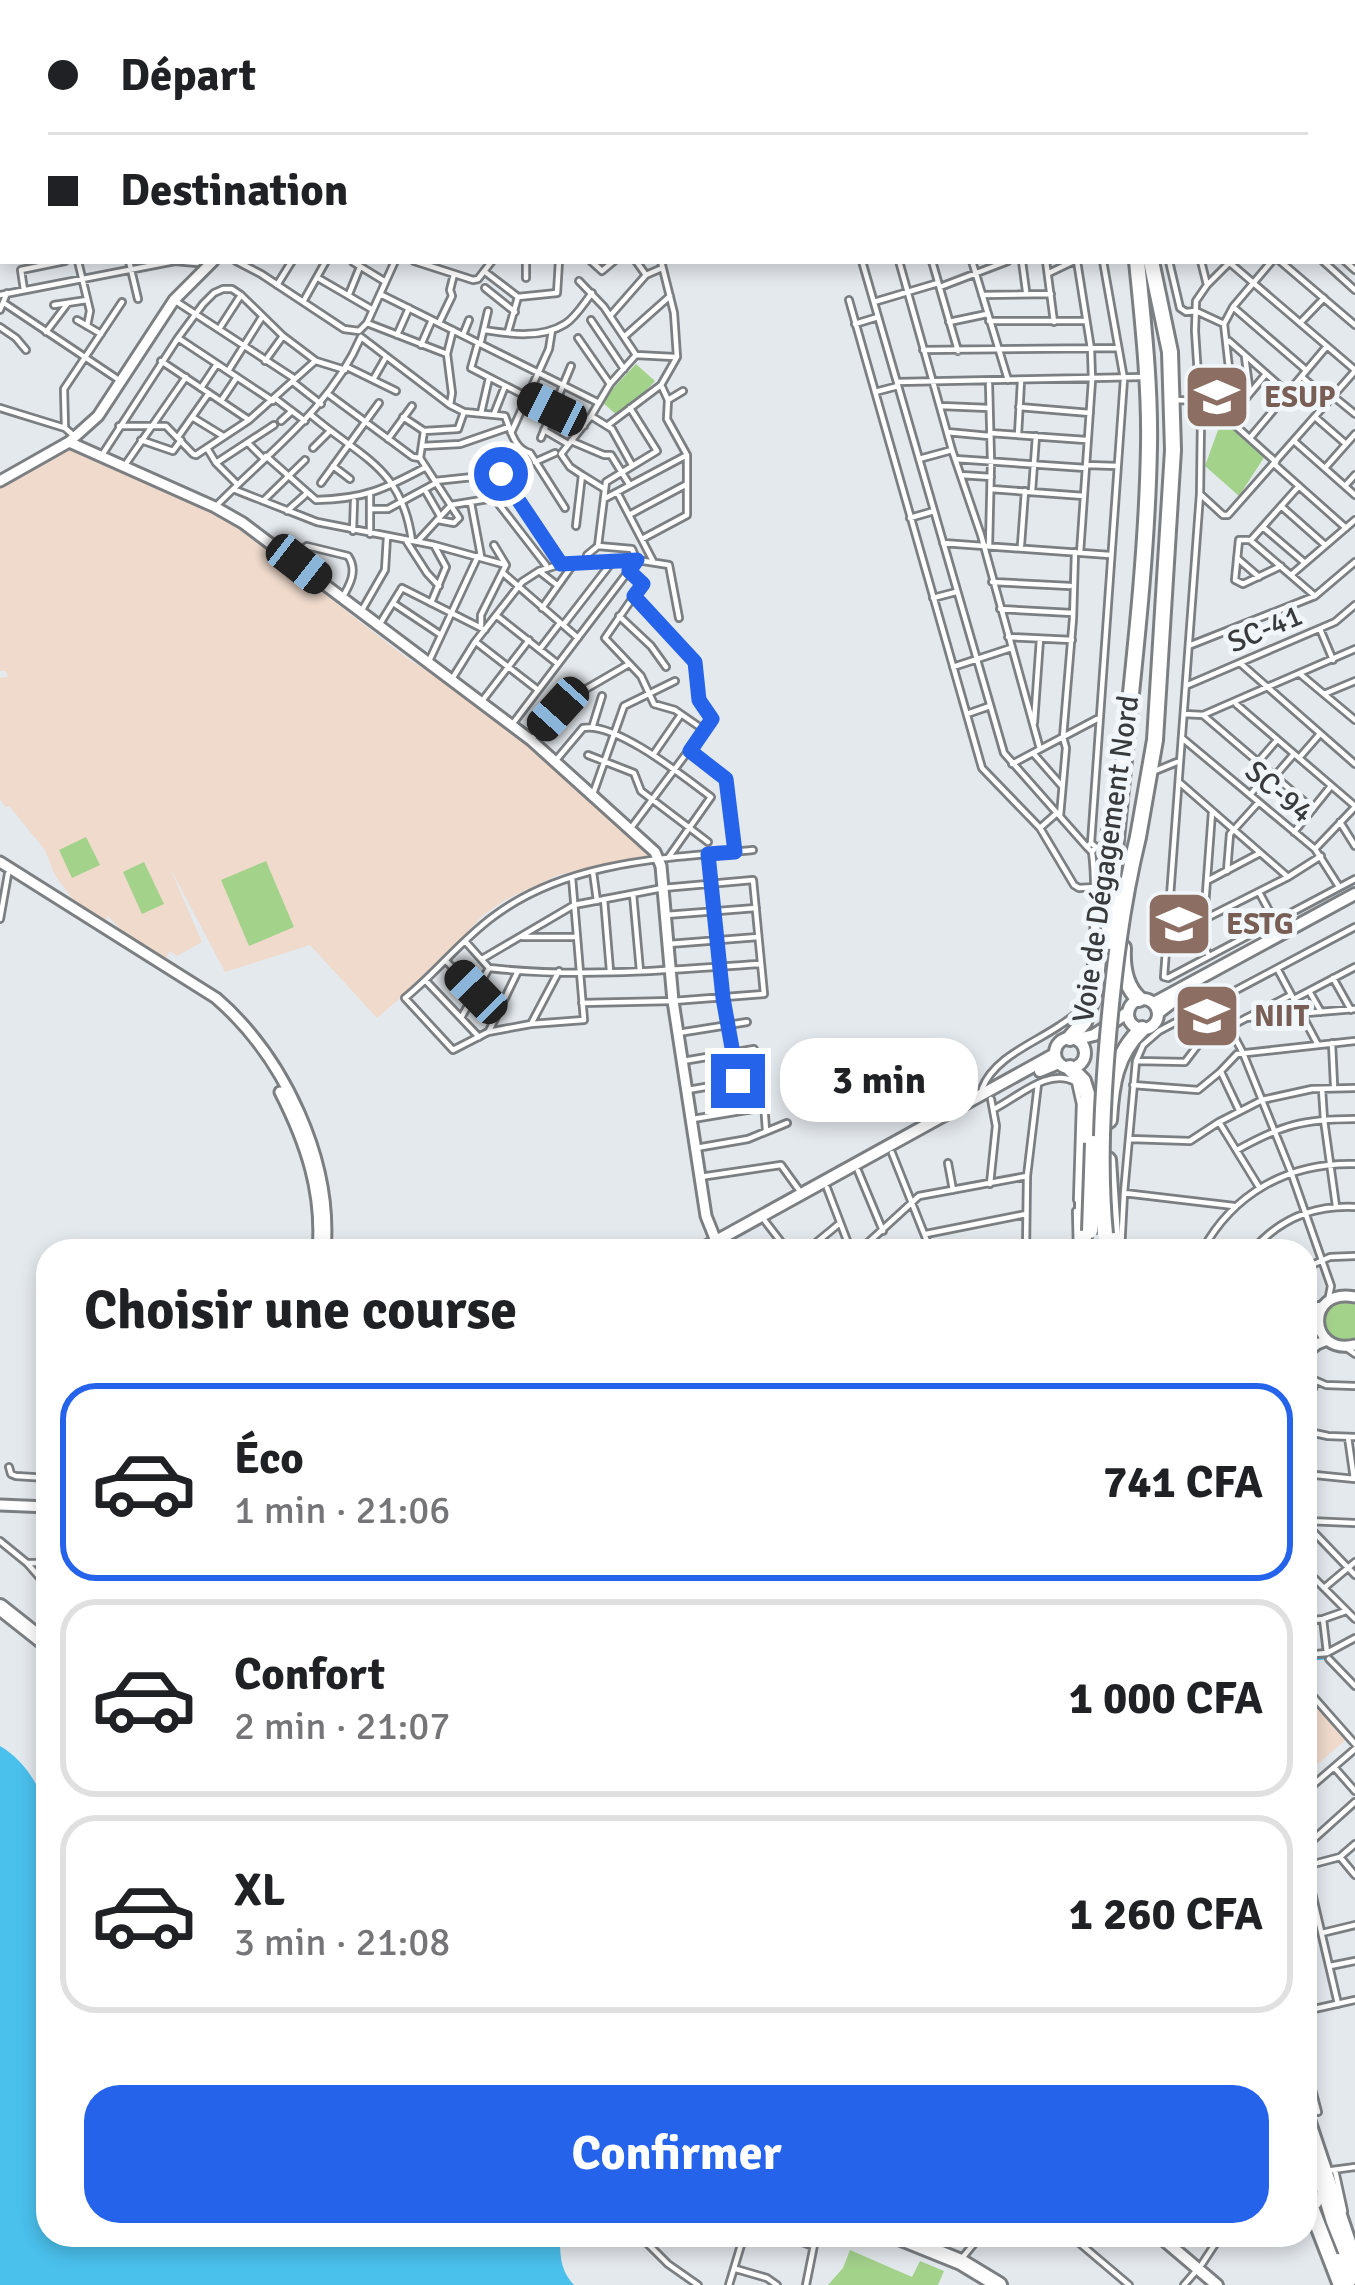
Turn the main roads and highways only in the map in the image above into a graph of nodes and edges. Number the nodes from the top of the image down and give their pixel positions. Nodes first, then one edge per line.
1 (1134, 264) edge
2 (1155, 264) edge
3 (1157, 710) junction
4 (1099, 844) junction
5 (1355, 897) edge
6 (1150, 1005) junction
7 (1138, 1026) junction
8 (1071, 1038) junction
9 (1061, 1062) junction
10 (988, 1102) junction
11 (1098, 1232) junction
12 (725, 1239) edge
13 (728, 1239) edge
14 (1082, 1239) edge
15 (1091, 1239) edge
16 (1104, 1239) edge
17 (1113, 1239) edge
18 (0, 1611) edge
19 (36, 1639) edge
20 (1317, 2132) edge
21 (1317, 2210) edge
22 (927, 2247) edge
23 (936, 2247) edge
24 (1174, 2247) edge
25 (1181, 2247) edge
26 (955, 2256) junction
27 (1354, 2261) edge
28 (1200, 2267) junction
29 (1348, 2283) edge
30 (999, 2285) edge
31 (1010, 2285) edge
32 (1217, 2285) edge
33 (1227, 2285) edge

1 - 4 highway, Voie de Dégagement Nord
2 - 3 highway, Voie de Dégagement Nord
3 - 6 highway
3 - 11 highway, Voie de Dégagement Nord, bridge
4 - 8 highway
4 - 11 highway, Voie de Dégagement Nord, bridge
5 - 6 main road
6 - 7 main road
6 - 7 main road
7 - 8 main road
7 - 17 highway
8 - 9 main road
8 - 9 main road
9 - 10 main road
9 - 14 highway
10 - 12 main road
10 - 13 main road
11 - 15 highway, Voie de Dégagement Nord
11 - 16 highway, Voie de Dégagement Nord
18 - 19 highway
20 - 27 highway
21 - 29 highway
22 - 26 highway
23 - 26 highway
24 - 28 main road
25 - 28 main road
26 - 30 highway
26 - 31 highway
28 - 32 main road
28 - 33 main road

